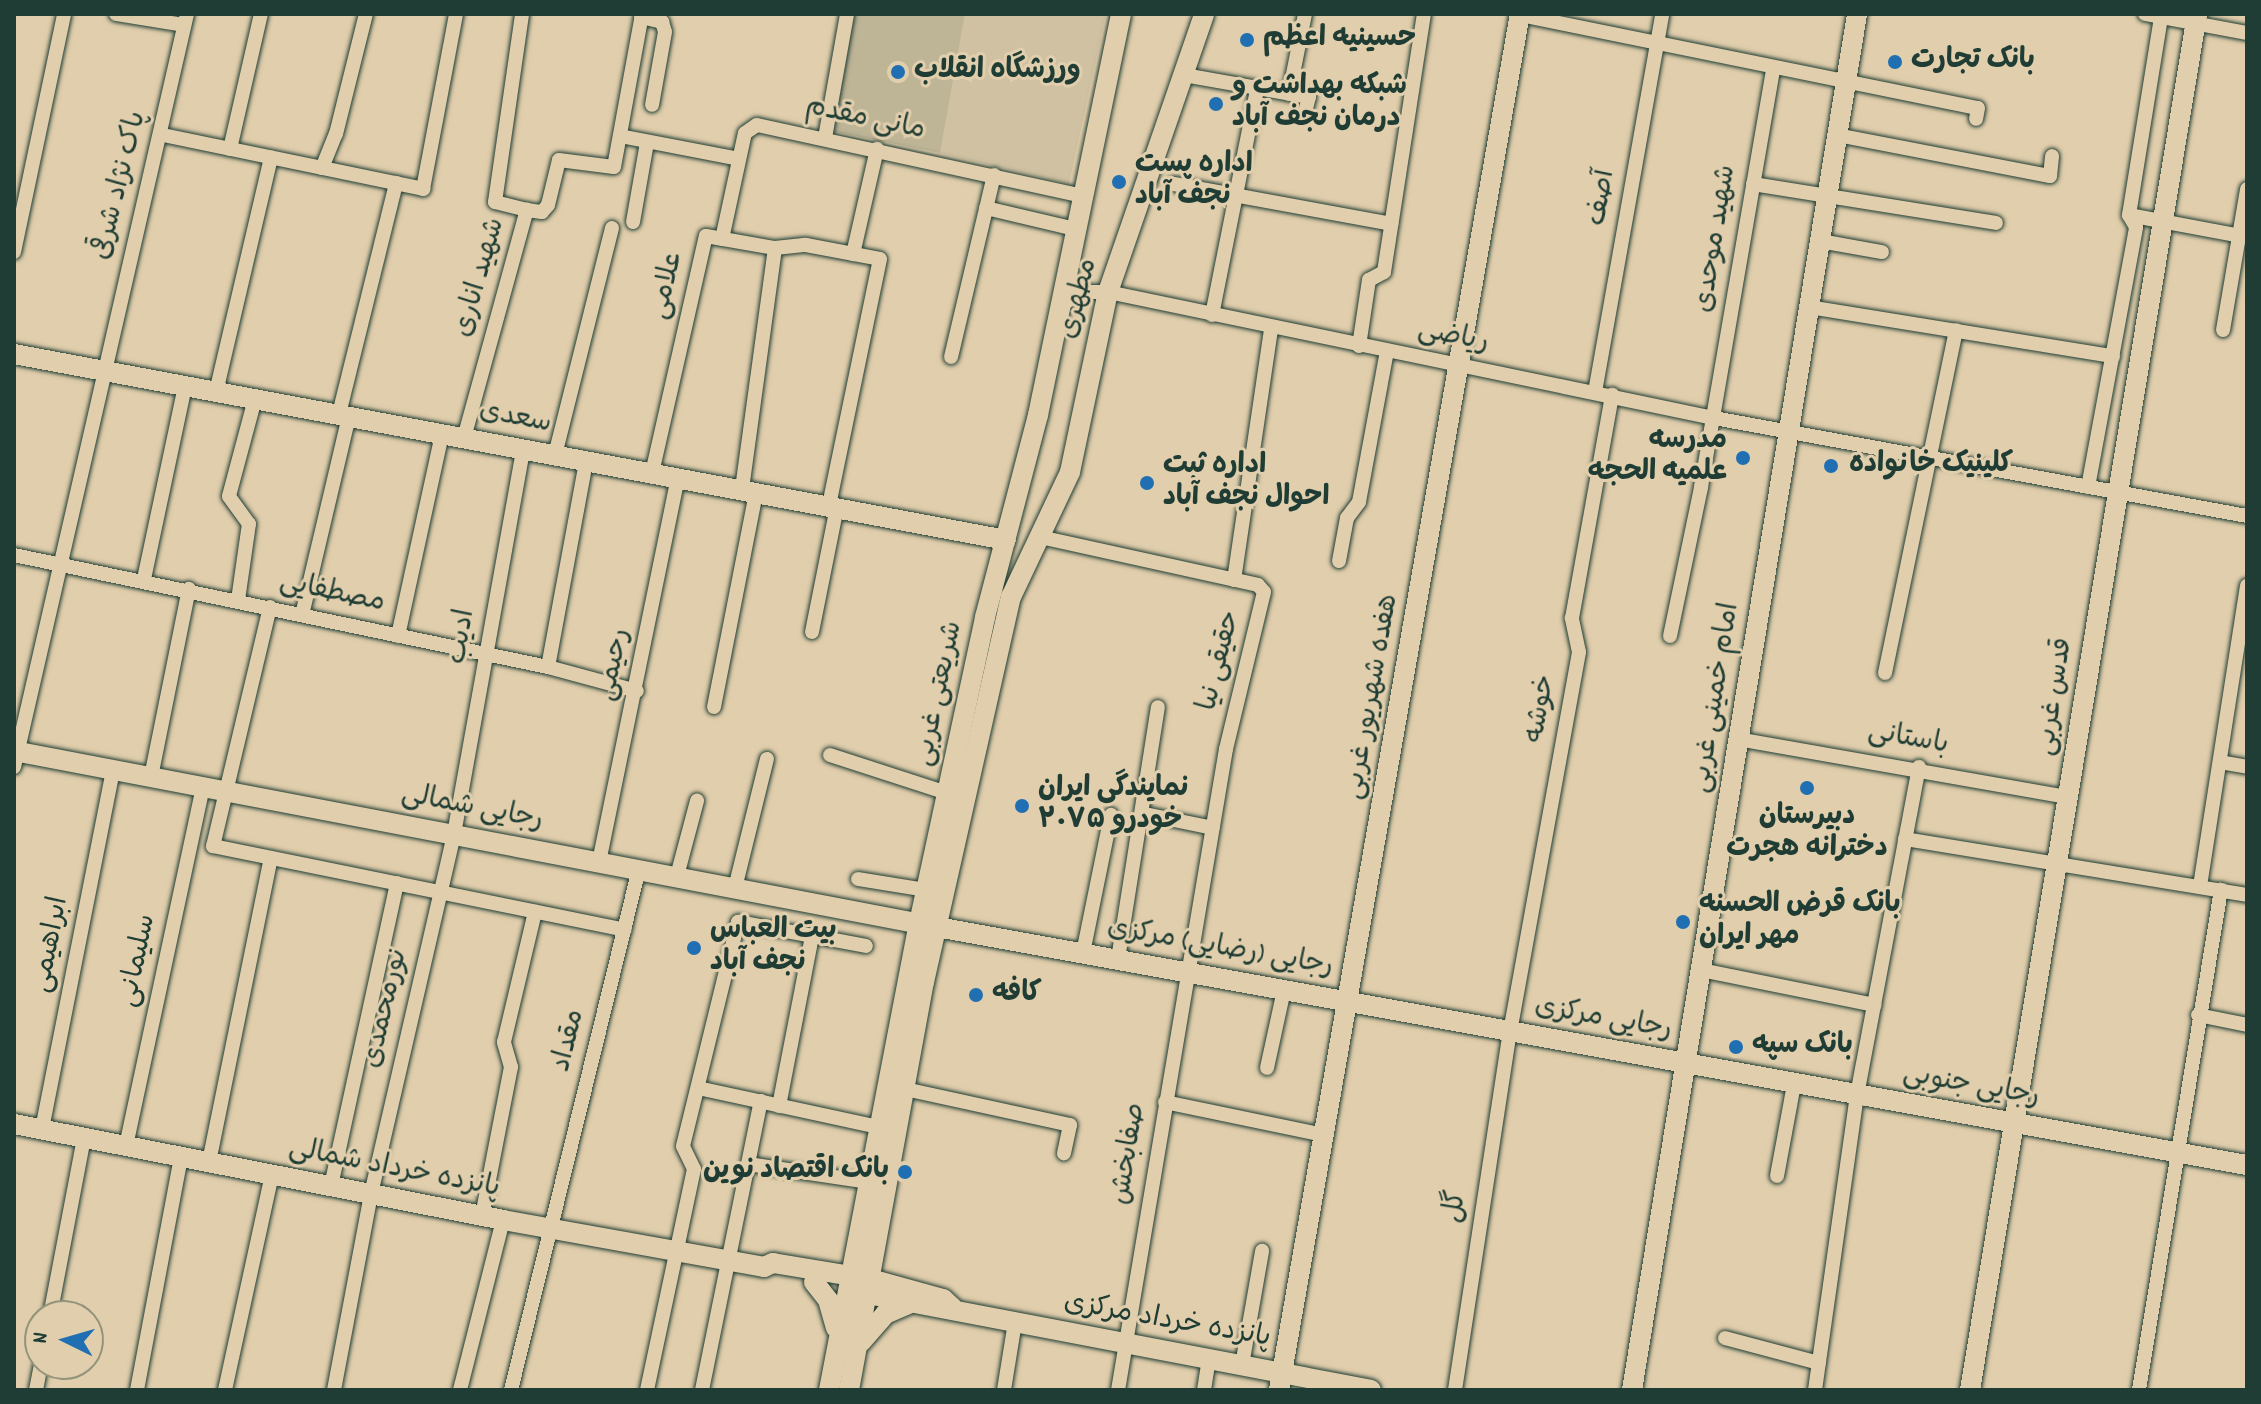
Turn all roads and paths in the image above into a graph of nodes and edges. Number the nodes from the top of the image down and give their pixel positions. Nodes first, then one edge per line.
1 (64, 14) edge
2 (116, 14) edge
3 (261, 14) edge
4 (366, 14) edge
5 (456, 14) edge
6 (522, 14) edge
7 (847, 14) edge
8 (1121, 14) edge
9 (1204, 14) edge
10 (1305, 14) edge
11 (1424, 14) edge
12 (1520, 14) edge
13 (1662, 14) edge
14 (1857, 14) edge
15 (2145, 14) edge
16 (642, 16) edge
17 (2161, 17) junction
18 (2196, 19) edge
19 (186, 20) edge
20 (2247, 33) edge
21 (1656, 46) junction
22 (1773, 68) junction
23 (1184, 75) junction
24 (1846, 82) junction
25 (1257, 89) junction
26 (1289, 94) junction
27 (652, 105) dead end
28 (1305, 112) dead end
29 (1976, 119) dead end
30 (163, 135) junction
31 (1837, 135) junction
32 (620, 136) junction
33 (825, 138) junction
34 (647, 143) junction
35 (230, 149) junction
36 (877, 149) junction
37 (2052, 156) dead end
38 (271, 157) junction
39 (739, 159) junction
40 (322, 168) junction
41 (994, 175) junction
42 (396, 183) junction
43 (1174, 184) dead end
44 (1753, 184) junction
45 (2247, 189) edge
46 (1082, 196) junction
47 (1236, 196) junction
48 (1827, 197) junction
49 (986, 208) junction
50 (527, 210) junction
51 (2129, 215) junction
52 (633, 222) dead end
53 (1996, 223) dead end
54 (2162, 223) junction
55 (1391, 224) junction
56 (612, 228) dead end
57 (1075, 229) junction
58 (2243, 236) edge
59 (722, 239) junction
60 (1820, 241) junction
61 (775, 248) junction
62 (14, 252) edge
63 (1882, 252) dead end
64 (853, 254) junction
65 (1066, 271) junction
66 (1106, 292) junction
67 (1060, 307) junction
68 (1809, 307) junction
69 (1212, 315) junction
70 (1271, 329) junction
71 (1956, 330) junction
72 (2223, 330) dead end
73 (1359, 346) junction
74 (1387, 351) junction
75 (14, 354) edge
76 (2113, 356) junction
77 (951, 357) dead end
78 (1460, 366) junction
79 (101, 370) junction
80 (185, 386) junction
81 (216, 392) junction
82 (1595, 392) junction
83 (1612, 395) junction
84 (255, 399) junction
85 (344, 415) junction
86 (1714, 418) junction
87 (1789, 429) junction
88 (442, 434) junction
89 (464, 438) junction
90 (523, 449) junction
91 (555, 455) junction
92 (1929, 456) junction
93 (586, 461) junction
94 (652, 473) junction
95 (678, 477) junction
96 (2088, 487) junction
97 (749, 491) junction
98 (2117, 493) junction
99 (833, 506) junction
100 (2247, 516) edge
101 (1040, 537) junction
102 (1006, 540) junction
103 (14, 555) edge
104 (1339, 561) dead end
105 (57, 564) junction
106 (144, 579) junction
107 (1234, 580) junction
108 (2247, 586) edge
109 (189, 589) junction
110 (1011, 597) joint
111 (238, 600) junction
112 (270, 607) junction
113 (302, 615) junction
114 (812, 632) dead end
115 (398, 636) junction
116 (1670, 636) dead end
117 (486, 655) junction
118 (548, 667) junction
119 (1885, 673) dead end
120 (637, 691) junction
121 (714, 707) dead end
122 (1158, 707) dead end
123 (1738, 739) junction
124 (830, 755) dead end
125 (15, 757) edge
126 (767, 759) dead end
127 (2220, 762) junction
128 (1919, 767) junction
129 (2247, 767) edge
130 (113, 770) junction
131 (151, 777) junction
132 (203, 787) junction
133 (225, 791) junction
134 (947, 793) junction
135 (2068, 797) junction
136 (697, 801) dead end
137 (1145, 814) junction
138 (1111, 815) dead end
139 (1213, 828) junction
140 (454, 834) junction
141 (1905, 839) junction
142 (271, 858) junction
143 (2057, 861) junction
144 (599, 862) junction
145 (639, 869) junction
146 (677, 876) junction
147 (858, 879) dead end
148 (397, 883) junction
149 (2200, 886) junction
150 (735, 888) junction
151 (926, 890) junction
152 (2221, 890) junction
153 (441, 892) junction
154 (2247, 895) edge
155 (535, 912) junction
156 (928, 925) junction
157 (625, 930) junction
158 (812, 936) junction
159 (866, 946) dead end
160 (1083, 953) junction
161 (1118, 959) junction
162 (1701, 970) junction
163 (1186, 972) junction
164 (1284, 990) junction
165 (1347, 1001) junction
166 (1874, 1005) junction
167 (2198, 1015) junction
168 (2247, 1025) edge
169 (1510, 1032) junction
170 (1685, 1064) junction
171 (1267, 1068) dead end
172 (1794, 1084) junction
173 (698, 1088) junction
174 (905, 1089) junction
175 (1857, 1095) junction
176 (761, 1101) junction
177 (1165, 1102) junction
178 (779, 1106) junction
179 (14, 1124) edge
180 (2014, 1124) junction
181 (878, 1127) junction
182 (42, 1129) junction
183 (1324, 1135) junction
184 (84, 1138) junction
185 (126, 1146) junction
186 (2179, 1151) junction
187 (1064, 1153) dead end
188 (181, 1157) junction
189 (209, 1162) junction
190 (748, 1164) junction
191 (2247, 1165) edge
192 (272, 1174) junction
193 (1777, 1176) dead end
194 (868, 1182) junction
195 (331, 1186) junction
196 (371, 1194) junction
197 (482, 1216) junction
198 (503, 1220) junction
199 (550, 1226) junction
200 (677, 1250) junction
201 (1262, 1251) dead end
202 (728, 1259) junction
203 (764, 1267) junction
204 (814, 1282) junction
205 (858, 1285) junction
206 (53, 1300) edge
207 (910, 1304) junction
208 (953, 1308) junction
209 (1015, 1322) junction
210 (1725, 1338) dead end
211 (1125, 1344) junction
212 (848, 1346) junction
213 (1209, 1359) junction
214 (1819, 1363) junction
215 (1242, 1365) junction
216 (1281, 1381) edge
217 (137, 1390) edge
218 (225, 1390) edge
219 (334, 1390) edge
220 (460, 1390) edge
221 (511, 1390) edge
222 (647, 1390) edge
223 (702, 1390) edge
224 (829, 1390) edge
225 (849, 1390) edge
226 (1004, 1390) edge
227 (1118, 1390) edge
228 (1204, 1390) edge
229 (1371, 1390) edge
230 (1455, 1390) edge
231 (1632, 1390) edge
232 (1815, 1390) edge
233 (1970, 1390) edge
234 (2139, 1390) edge

1 - 62 street
2 - 19 street
3 - 35 street
4 - 40 street
5 - 42 street
6 - 50 street, شهید اناری
7 - 33 street
8 - 46 street, شریعتی غربی
9 - 23 street, مطهری
10 - 26 street
11 - 55 street
12 - 21 street
12 - 78 street, هفده شهریور غربی
13 - 21 street, آصف
14 - 24 street, امام خمینی غربی
15 - 17 street
16 - 27 street
16 - 32 street
17 - 18 street
17 - 51 street
18 - 20 street
18 - 54 street, قدس غربی
19 - 30 street, پاک نژاد شرقی
21 - 22 street
21 - 82 street, آصف
22 - 24 street
22 - 44 street, شهید موحدی
23 - 25 street
23 - 66 street, مطهری
24 - 29 street
24 - 31 street, امام خمینی غربی
25 - 26 street
25 - 47 street
26 - 28 street
30 - 35 street
30 - 79 street, پاک نژاد شرقی
31 - 37 street
31 - 48 street, امام خمینی غربی
32 - 34 street
32 - 50 street
33 - 36 street, مانی مقدم
33 - 39 street, مانی مقدم
34 - 39 street
34 - 52 street
35 - 38 street
36 - 41 street, مانی مقدم
36 - 64 street
38 - 40 street
38 - 81 street
39 - 59 street, مانی مقدم
40 - 42 street
41 - 46 street, مانی مقدم
41 - 49 street
42 - 85 street
43 - 47 street
44 - 48 street
44 - 86 street, شهید موحدی
45 - 58 street
46 - 57 street, شریعتی غربی
47 - 55 street
47 - 69 street
48 - 53 street
48 - 60 street, امام خمینی غربی
49 - 57 street
49 - 77 street
50 - 89 street, شهید اناری
51 - 54 street
51 - 76 street
54 - 58 street
54 - 98 street, قدس غربی
55 - 73 street
56 - 91 street
57 - 65 street, شریعتی غربی
58 - 72 street
59 - 61 street, علامی
59 - 94 street, علامی
60 - 63 street
60 - 68 street, امام خمینی غربی
61 - 64 street, علامی
61 - 97 street
64 - 99 street, علامی
65 - 66 street
65 - 67 street, شریعتی غربی
66 - 67 street
66 - 69 street, ریاضی
66 - 101 street, مطهری
67 - 102 street, شریعتی غربی
68 - 71 street
68 - 87 street, امام خمینی غربی
69 - 70 street, ریاضی
70 - 73 street, ریاضی
70 - 107 street
71 - 76 street
71 - 92 street
73 - 74 street, ریاضی
74 - 78 street, ریاضی
74 - 104 street
75 - 79 street, سعدی
76 - 96 street
78 - 82 street, ریاضی
78 - 165 street, هفده شهریور غربی
79 - 80 street, سعدی
79 - 105 street, پاک نژاد شرقی
80 - 81 street, سعدی
80 - 106 street
81 - 84 street, سعدی
82 - 83 street, ریاضی
83 - 86 street, ریاضی
83 - 169 street, خوشه
84 - 85 street, سعدی
84 - 111 street
85 - 88 street, سعدی
85 - 113 street
86 - 87 street, ریاضی
86 - 116 street, شهید موحدی
87 - 92 street, ریاضی
87 - 123 street, امام خمینی غربی
88 - 89 street, سعدی
88 - 115 street
89 - 90 street, سعدی
90 - 91 street, سعدی
90 - 117 street, ادیب
91 - 93 street, سعدی
92 - 96 street, ریاضی
92 - 119 street
93 - 94 street, سعدی
93 - 118 street
94 - 95 street, سعدی
95 - 97 street, سعدی
95 - 120 street, رحیمی
96 - 98 street, ریاضی
97 - 99 street, سعدی
97 - 121 street
98 - 100 street, ریاضی
98 - 135 street, قدس غربی
99 - 102 street, سعدی
99 - 114 street
101 - 107 street, حقیقی نیا
101 - 110 street, مطهری
102 - 134 street, شریعتی غربی
103 - 105 street, مصطفایی
105 - 106 street, مصطفایی
105 - 125 street, پاک نژاد شرقی
106 - 109 street, مصطفایی
107 - 139 street, حقیقی نیا
108 - 127 street
109 - 111 street, مصطفایی
109 - 131 street
110 - 156 street, شریعتی غربی
111 - 112 street, مصطفایی
112 - 113 street, مصطفایی
112 - 133 street
113 - 115 street, مصطفایی
115 - 117 street, مصطفایی
117 - 118 street, مصطفایی
117 - 140 street, ادیب
118 - 120 street, مصطفایی
120 - 144 street, رحیمی
122 - 137 street
123 - 128 street, باستانی
123 - 162 street, امام خمینی غربی
124 - 134 street
125 - 130 street, رجایی شمالی
126 - 150 street
127 - 129 street
127 - 149 street
128 - 135 street, باستانی
128 - 141 street
130 - 131 street, رجایی شمالی
130 - 182 street, ابراهیمی
131 - 132 street, رجایی شمالی
132 - 133 street, رجایی شمالی
132 - 185 street, سلیمانی
133 - 140 street, رجایی شمالی
133 - 142 street
134 - 151 street, شریعتی غربی
135 - 143 street, قدس غربی
136 - 146 street
137 - 139 street
137 - 161 street
138 - 160 street
139 - 163 street, حقیقی نیا
140 - 144 street, رجایی شمالی
140 - 153 street, نورمحمدی
141 - 143 street
141 - 166 street
142 - 148 street
142 - 189 street
143 - 149 street
143 - 180 street, قدس غربی
144 - 145 street, رجایی شمالی
145 - 146 street, رجایی شمالی
145 - 157 street, مقداد
146 - 150 street, رجایی شمالی
147 - 151 street
148 - 153 street
148 - 195 street
149 - 152 street
150 - 156 street, رجایی شمالی
151 - 156 street, شریعتی غربی
152 - 154 street
152 - 167 street
153 - 155 street
153 - 196 street, نورمحمدی
155 - 157 street
155 - 197 street
156 - 160 street, رجایی (رضایی) مرکزی
156 - 174 street, شریعتی غربی
156 - 181 street, شریعتی غربی
157 - 199 street, مقداد
158 - 159 street
158 - 173 street
158 - 178 street
160 - 161 street, رجایی (رضایی) مرکزی
161 - 163 street, رجایی (رضایی) مرکزی
162 - 166 street
162 - 170 street, امام خمینی غربی
163 - 164 street, رجایی (رضایی) مرکزی
163 - 177 street, صفابخش
164 - 165 street, رجایی (رضایی) مرکزی
164 - 171 street
165 - 169 street, رجایی (رضایی) مرکزی
165 - 183 street, هفده شهریور غربی
166 - 175 street
167 - 168 street
167 - 186 street
169 - 170 street, رجایی مرکزی
169 - 230 street, گل
170 - 172 street, رجایی جنوبی
170 - 231 street, امام خمینی غربی
172 - 175 street, رجایی جنوبی
172 - 193 street
173 - 176 street
173 - 200 street
174 - 187 street
174 - 205 street, شریعتی غربی
175 - 180 street, رجایی جنوبی
175 - 214 street
176 - 178 street
176 - 190 street
177 - 183 street
177 - 211 street, صفابخش
178 - 181 street
179 - 182 street, پانزده خرداد شمالی
180 - 186 street, رجایی جنوبی
180 - 233 street, قدس غربی
181 - 194 street, شریعتی غربی
182 - 184 street, پانزده خرداد شمالی
183 - 216 street, هفده شهریور غربی
184 - 185 street, پانزده خرداد شمالی
184 - 206 street
185 - 188 street, پانزده خرداد شمالی
186 - 191 street, رجایی جنوبی
186 - 234 street
188 - 189 street, پانزده خرداد شمالی
188 - 217 street
189 - 192 street, پانزده خرداد شمالی
190 - 194 street
190 - 202 street
192 - 195 street, پانزده خرداد شمالی
192 - 218 street
194 - 205 street, شریعتی غربی
195 - 196 street, پانزده خرداد شمالی
196 - 197 street, پانزده خرداد شمالی
196 - 219 street, نورمحمدی
197 - 198 street, پانزده خرداد شمالی
198 - 199 street, پانزده خرداد شمالی
198 - 220 street
199 - 200 street, پانزده خرداد شمالی
199 - 221 street, مقداد
200 - 202 street, پانزده خرداد شمالی
200 - 222 street
201 - 215 street
202 - 203 street, پانزده خرداد شمالی
202 - 223 street
203 - 204 street, پانزده خرداد شمالی
203 - 205 street, پانزده خرداد شمالی
204 - 205 street, پانزده خرداد شمالی
204 - 212 street
205 - 207 street, پانزده خرداد مرکزی
205 - 208 street, پانزده خرداد مرکزی
205 - 212 street, شریعتی غربی
207 - 208 street, پانزده خرداد مرکزی
207 - 212 street
208 - 209 street, پانزده خرداد مرکزی
209 - 211 street, پانزده خرداد مرکزی
209 - 226 street
210 - 214 street
211 - 213 street, پانزده خرداد مرکزی
211 - 227 street, صفابخش
212 - 224 street, شریعتی غربی
212 - 225 street, شریعتی غربی
213 - 215 street, پانزده خرداد مرکزی
213 - 228 street
214 - 232 street
215 - 216 street, پانزده خرداد مرکزی
216 - 229 street, پانزده خرداد مرکزی

